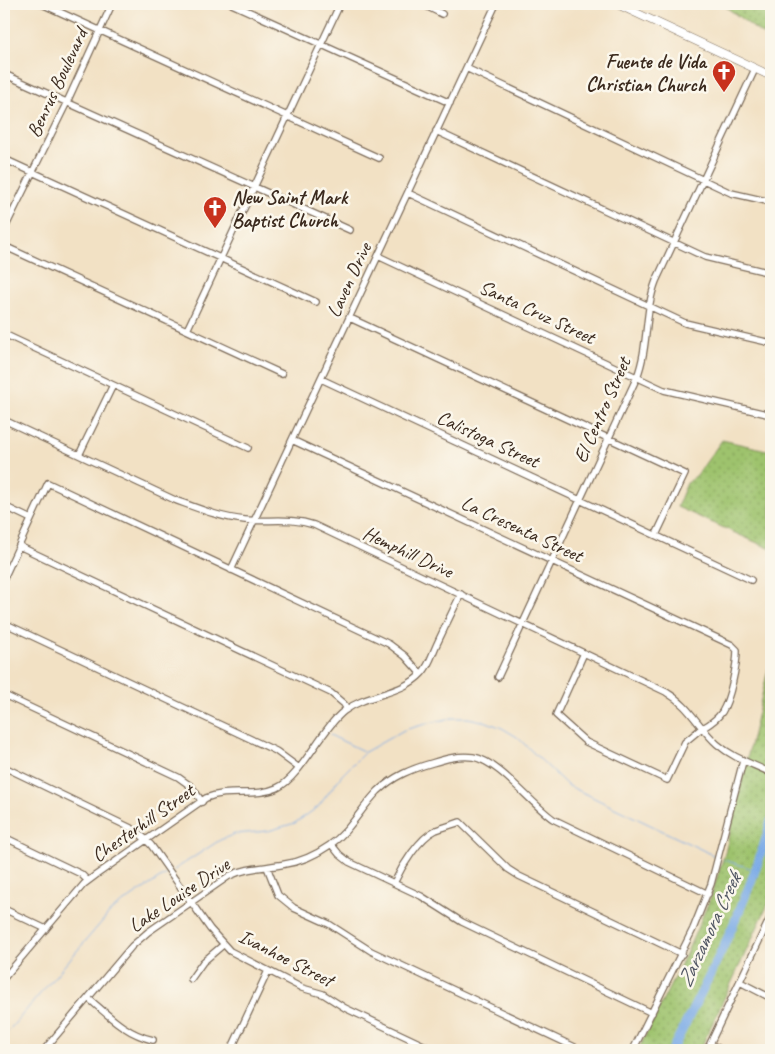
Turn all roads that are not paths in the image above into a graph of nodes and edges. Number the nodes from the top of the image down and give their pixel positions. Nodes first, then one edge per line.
1 (42, 4) edge
2 (112, 4) edge
3 (232, 4) edge
4 (340, 4) edge
5 (422, 4) edge
6 (496, 4) edge
7 (617, 4) edge
8 (442, 14) dead end
9 (100, 31) junction
10 (321, 44) junction
11 (466, 68) junction
12 (755, 69) junction
13 (4, 74) edge
14 (771, 76) edge
15 (67, 102) junction
16 (450, 103) junction
17 (287, 116) junction
18 (436, 131) junction
19 (378, 158) dead end
20 (4, 159) edge
21 (33, 172) junction
22 (703, 180) junction
23 (254, 187) junction
24 (408, 193) junction
25 (771, 202) edge
26 (4, 230) edge
27 (350, 230) dead end
28 (673, 242) junction
29 (4, 246) edge
30 (378, 256) junction
31 (221, 258) junction
32 (771, 273) edge
33 (316, 302) dead end
34 (650, 307) junction
35 (350, 318) junction
36 (187, 330) junction
37 (4, 334) edge
38 (771, 343) edge
39 (282, 374) dead end
40 (637, 377) junction
41 (321, 379) junction
42 (113, 385) junction
43 (771, 414) edge
44 (4, 420) edge
45 (608, 438) junction
46 (292, 440) junction
47 (248, 448) dead end
48 (79, 455) junction
49 (580, 500) junction
50 (4, 506) edge
51 (31, 519) junction
52 (255, 521) junction
53 (656, 535) junction
54 (19, 546) junction
55 (551, 561) junction
56 (231, 570) junction
57 (4, 578) edge
58 (751, 580) dead end
59 (460, 594) junction
60 (4, 622) edge
61 (522, 624) junction
62 (584, 653) junction
63 (421, 674) junction
64 (498, 677) dead end
65 (4, 695) edge
66 (348, 709) junction
67 (703, 728) junction
68 (743, 761) junction
69 (4, 767) edge
70 (299, 768) junction
71 (771, 773) edge
72 (202, 802) junction
73 (4, 837) edge
74 (147, 840) junction
75 (331, 844) junction
76 (268, 867) junction
77 (88, 881) junction
78 (394, 883) junction
79 (708, 894) junction
80 (191, 903) junction
81 (4, 909) edge
82 (771, 916) edge
83 (46, 929) junction
84 (223, 945) junction
85 (682, 954) junction
86 (268, 971) junction
87 (4, 978) edge
88 (191, 979) dead end
89 (740, 982) junction
90 (88, 998) junction
91 (771, 998) edge
92 (652, 1012) junction
93 (153, 1040) dead end
94 (708, 1047) edge
95 (44, 1050) edge
96 (231, 1050) edge
97 (434, 1050) edge
98 (581, 1050) edge
99 (633, 1050) edge
100 (722, 1050) edge

1 - 9 street
2 - 9 street, Benrus Boulevard
3 - 10 street
4 - 10 street
5 - 8 street
6 - 11 street, Laven Drive
7 - 12 main road
9 - 15 street, Benrus Boulevard
9 - 17 street
10 - 16 street
10 - 17 street
11 - 16 street, Laven Drive
11 - 22 street
12 - 14 main road
12 - 22 street, El Centro Street
13 - 15 street
15 - 21 street, Benrus Boulevard
15 - 23 street
16 - 18 street, Laven Drive
17 - 19 street
17 - 23 street
18 - 24 street, Laven Drive
18 - 28 street
20 - 21 street
21 - 26 street, Benrus Boulevard
21 - 31 street
22 - 25 street
22 - 28 street, El Centro Street
23 - 27 street
23 - 31 street
24 - 30 street, Laven Drive
24 - 34 street
28 - 32 street
28 - 34 street, El Centro Street
29 - 36 street
30 - 35 street, Laven Drive
30 - 40 street, Santa Cruz Street
31 - 33 street
31 - 36 street
34 - 38 street
34 - 40 street, El Centro Street
35 - 41 street, Laven Drive
35 - 45 street
36 - 39 street
37 - 42 street
40 - 43 street, Santa Cruz Street
40 - 45 street, El Centro Street
41 - 46 street, Laven Drive
41 - 49 street, Calistoga Street
42 - 47 street
42 - 48 street
44 - 48 street, Hemphill Drive
45 - 49 street, El Centro Street
45 - 53 street
46 - 52 street, Laven Drive
46 - 55 street, La Cresenta Street
48 - 52 street, Hemphill Drive
49 - 53 street, Calistoga Street
49 - 55 street, El Centro Street
50 - 51 street
51 - 54 street
51 - 56 street
52 - 56 street, Laven Drive
52 - 59 street, Hemphill Drive
53 - 58 street, Calistoga Street
54 - 57 street
54 - 66 street
55 - 61 street, El Centro Street
55 - 67 street, La Cresenta Street
56 - 63 street
59 - 61 street, Hemphill Drive
59 - 63 street, Chesterhill Street
60 - 70 street
61 - 62 street, Hemphill Drive
61 - 64 street, El Centro Street
62 - 67 street, Hemphill Drive
62 - 67 street
63 - 66 street, Chesterhill Street
65 - 72 street
66 - 70 street, Chesterhill Street
67 - 68 street, Hemphill Drive
68 - 71 street, Hemphill Drive
68 - 79 street
69 - 74 street, Ivanhoe Street
70 - 72 street, Chesterhill Street
72 - 74 street, Chesterhill Street
73 - 77 street
74 - 77 street, Chesterhill Street
74 - 80 street, Ivanhoe Street
75 - 76 street, Lake Louise Drive
75 - 78 street
75 - 79 street, Lake Louise Drive
76 - 80 street, Lake Louise Drive
76 - 98 street
77 - 83 street, Chesterhill Street
78 - 85 street
78 - 92 street
79 - 85 street
80 - 84 street, Ivanhoe Street
80 - 90 street, Lake Louise Drive
81 - 83 street
82 - 89 street
83 - 87 street, Chesterhill Street
84 - 86 street, Ivanhoe Street
84 - 88 street
85 - 92 street
86 - 96 street
86 - 97 street, Ivanhoe Street
89 - 91 street
89 - 94 street
90 - 93 street
90 - 95 street, Lake Louise Drive
92 - 99 street
94 - 100 street

